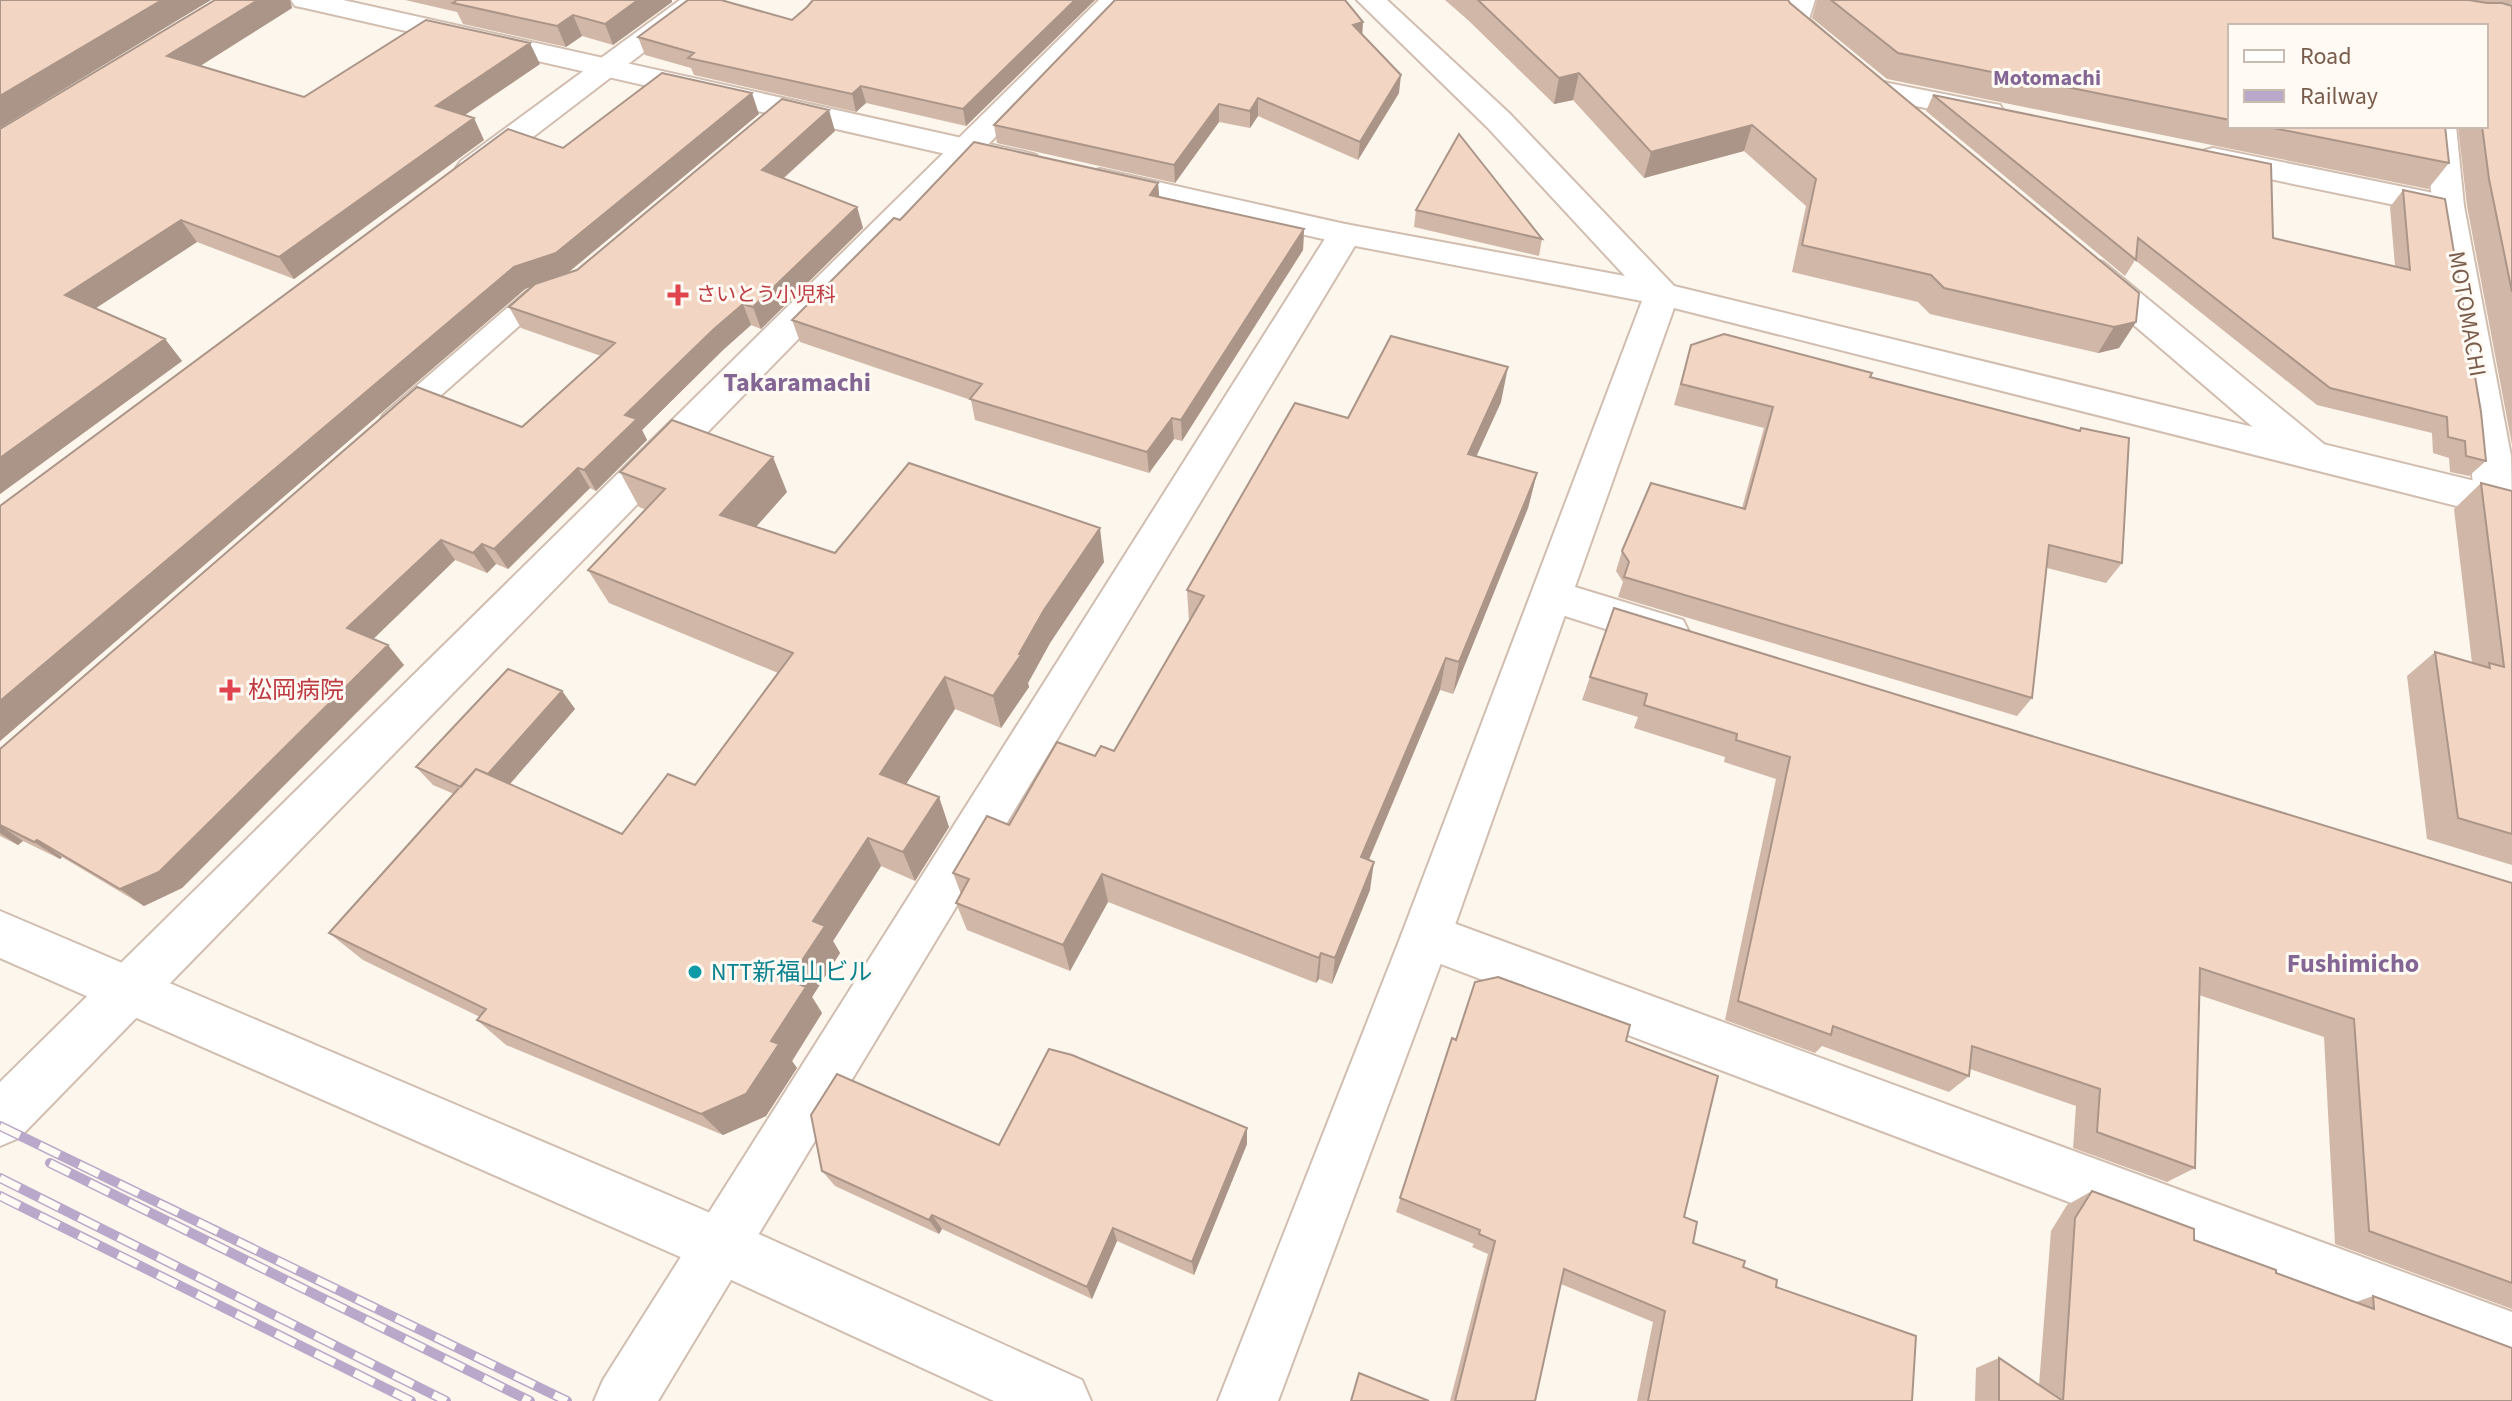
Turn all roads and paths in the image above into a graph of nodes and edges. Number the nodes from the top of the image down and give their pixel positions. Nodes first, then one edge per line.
1 (305, 0) edge
2 (698, 0) edge
3 (1115, 0) edge
4 (1371, 0) edge
5 (1787, 7) edge
6 (606, 69) junction
7 (1878, 90) junction
8 (2016, 118) edge
9 (2440, 128) edge
10 (1926, 130) edge
11 (966, 149) junction
12 (2186, 152) edge
13 (442, 191) edge
14 (2448, 206) junction
15 (1345, 234) junction
16 (2069, 251) edge
17 (577, 283) edge
18 (1662, 294) junction
19 (370, 442) edge
20 (2311, 455) junction
21 (2504, 503) edge
22 (1552, 596) junction
23 (1705, 643) edge
24 (0, 934) edge
25 (1426, 936) junction
26 (128, 989) junction
27 (0, 1119) edge
28 (721, 1246) junction
29 (2512, 1341) edge
30 (624, 1401) edge
31 (1061, 1401) edge
32 (1248, 1401) edge

1 - 6 street
2 - 6 street
3 - 11 street
4 - 18 street
5 - 7 street
6 - 11 street
6 - 13 street
7 - 8 street
7 - 10 street
9 - 14 street, MOTOMACHI
11 - 15 street
11 - 26 street
12 - 14 street
14 - 21 street, MOTOMACHI
15 - 18 street
15 - 28 street
16 - 20 street
17 - 19 lane
18 - 20 street
18 - 22 street
20 - 21 street
22 - 23 street
22 - 25 street
24 - 26 street
25 - 29 street
25 - 32 street
26 - 27 street
26 - 28 street
28 - 30 street
28 - 31 street

